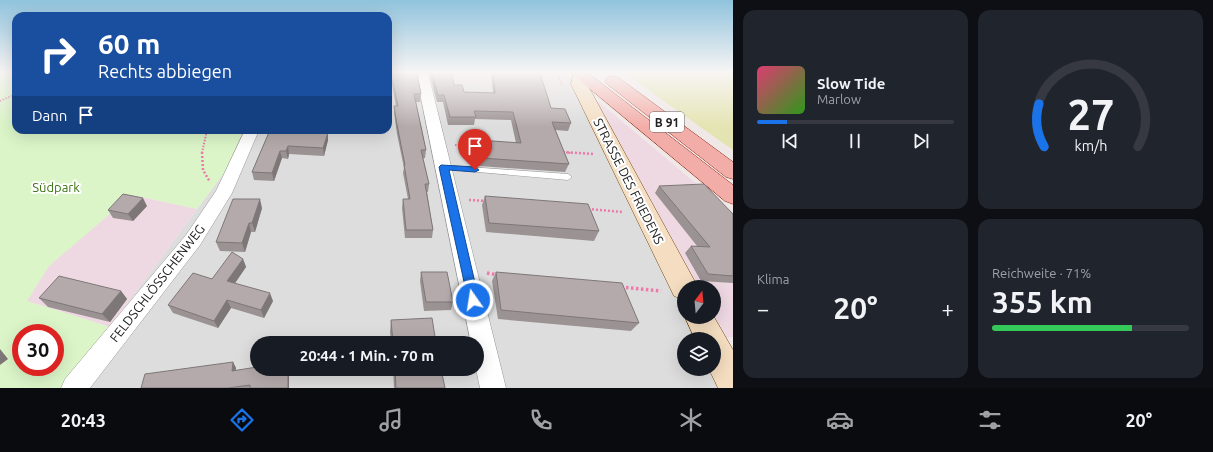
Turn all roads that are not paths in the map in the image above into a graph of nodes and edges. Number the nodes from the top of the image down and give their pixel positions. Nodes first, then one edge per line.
1 (426, 91) edge
2 (584, 91) edge
3 (602, 91) edge
4 (625, 91) edge
5 (250, 134) edge
6 (444, 167) junction
7 (733, 172) edge
8 (568, 177) dead end
9 (733, 196) edge
10 (676, 290) edge
11 (721, 360) edge
12 (733, 383) edge
13 (74, 388) edge
14 (493, 388) edge

1 - 6 street
2 - 10 street, STRASSE DES FRIEDENS
3 - 9 main road, B 91
4 - 7 main road, B 91
5 - 13 street, FELDSCHLÖSSCHENWEG
6 - 8 lane
6 - 14 street
11 - 12 street

